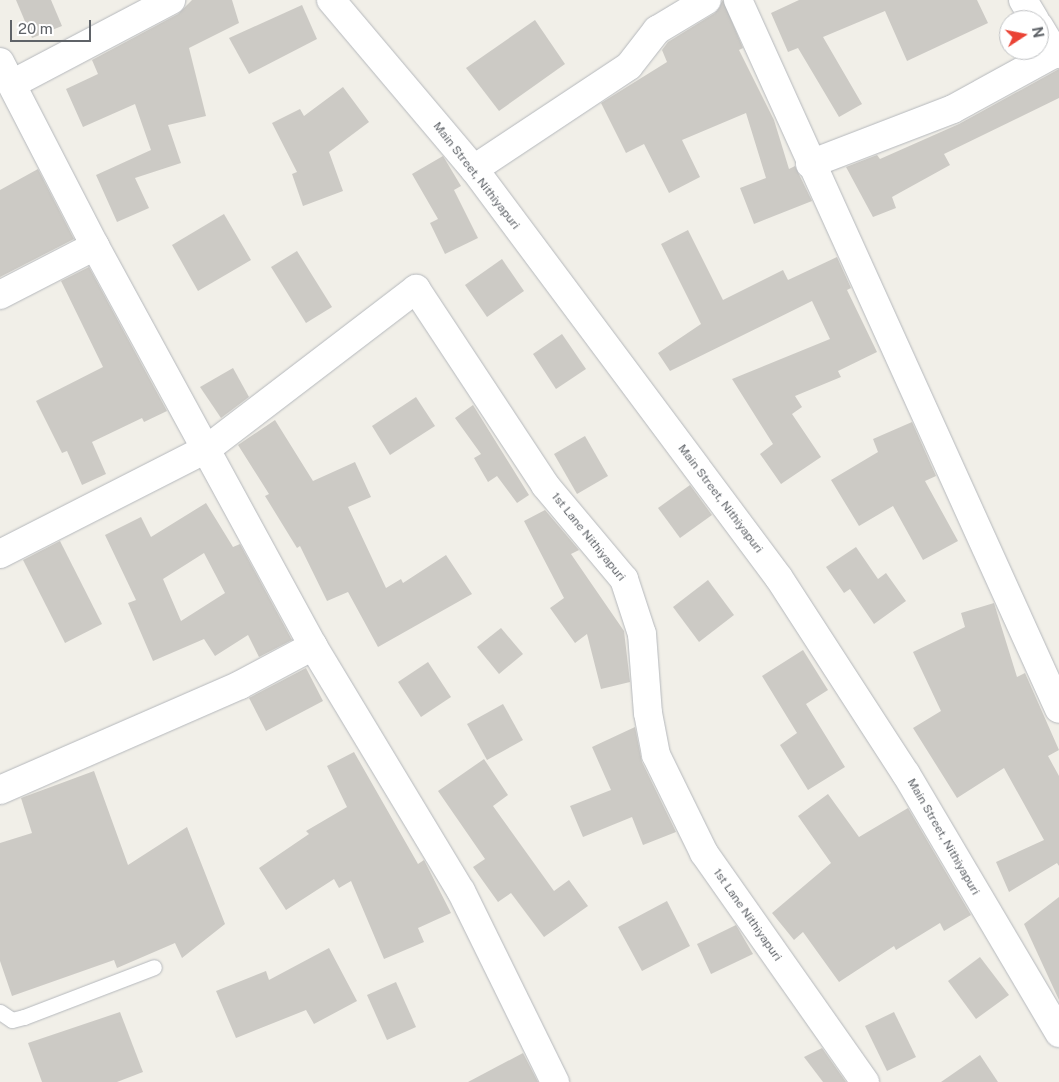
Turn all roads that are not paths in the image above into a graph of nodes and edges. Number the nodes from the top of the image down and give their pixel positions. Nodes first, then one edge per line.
1 (171, 0) edge
2 (331, 0) edge
3 (707, 0) edge
4 (738, 0) edge
5 (1049, 40) edge
6 (1057, 52) edge
7 (6, 73) edge
8 (810, 164) junction
9 (474, 169) junction
10 (95, 246) junction
11 (0, 295) edge
12 (208, 448) junction
13 (0, 554) edge
14 (313, 646) junction
15 (1059, 709) edge
16 (0, 790) edge
17 (154, 967) dead end
18 (0, 1012) edge
19 (1059, 1033) edge
20 (555, 1082) edge
21 (865, 1082) edge

1 - 7 street
2 - 9 street, Main Street, Nithiyapuri
3 - 9 street
4 - 8 street
5 - 6 street
6 - 8 street
7 - 10 street
8 - 15 street
9 - 19 street, Main Street, Nithiyapuri
10 - 11 street
10 - 12 street
12 - 13 street
12 - 14 street
12 - 21 street, 1st Lane Nithiyapuri
14 - 16 street
14 - 20 street
17 - 18 lane

